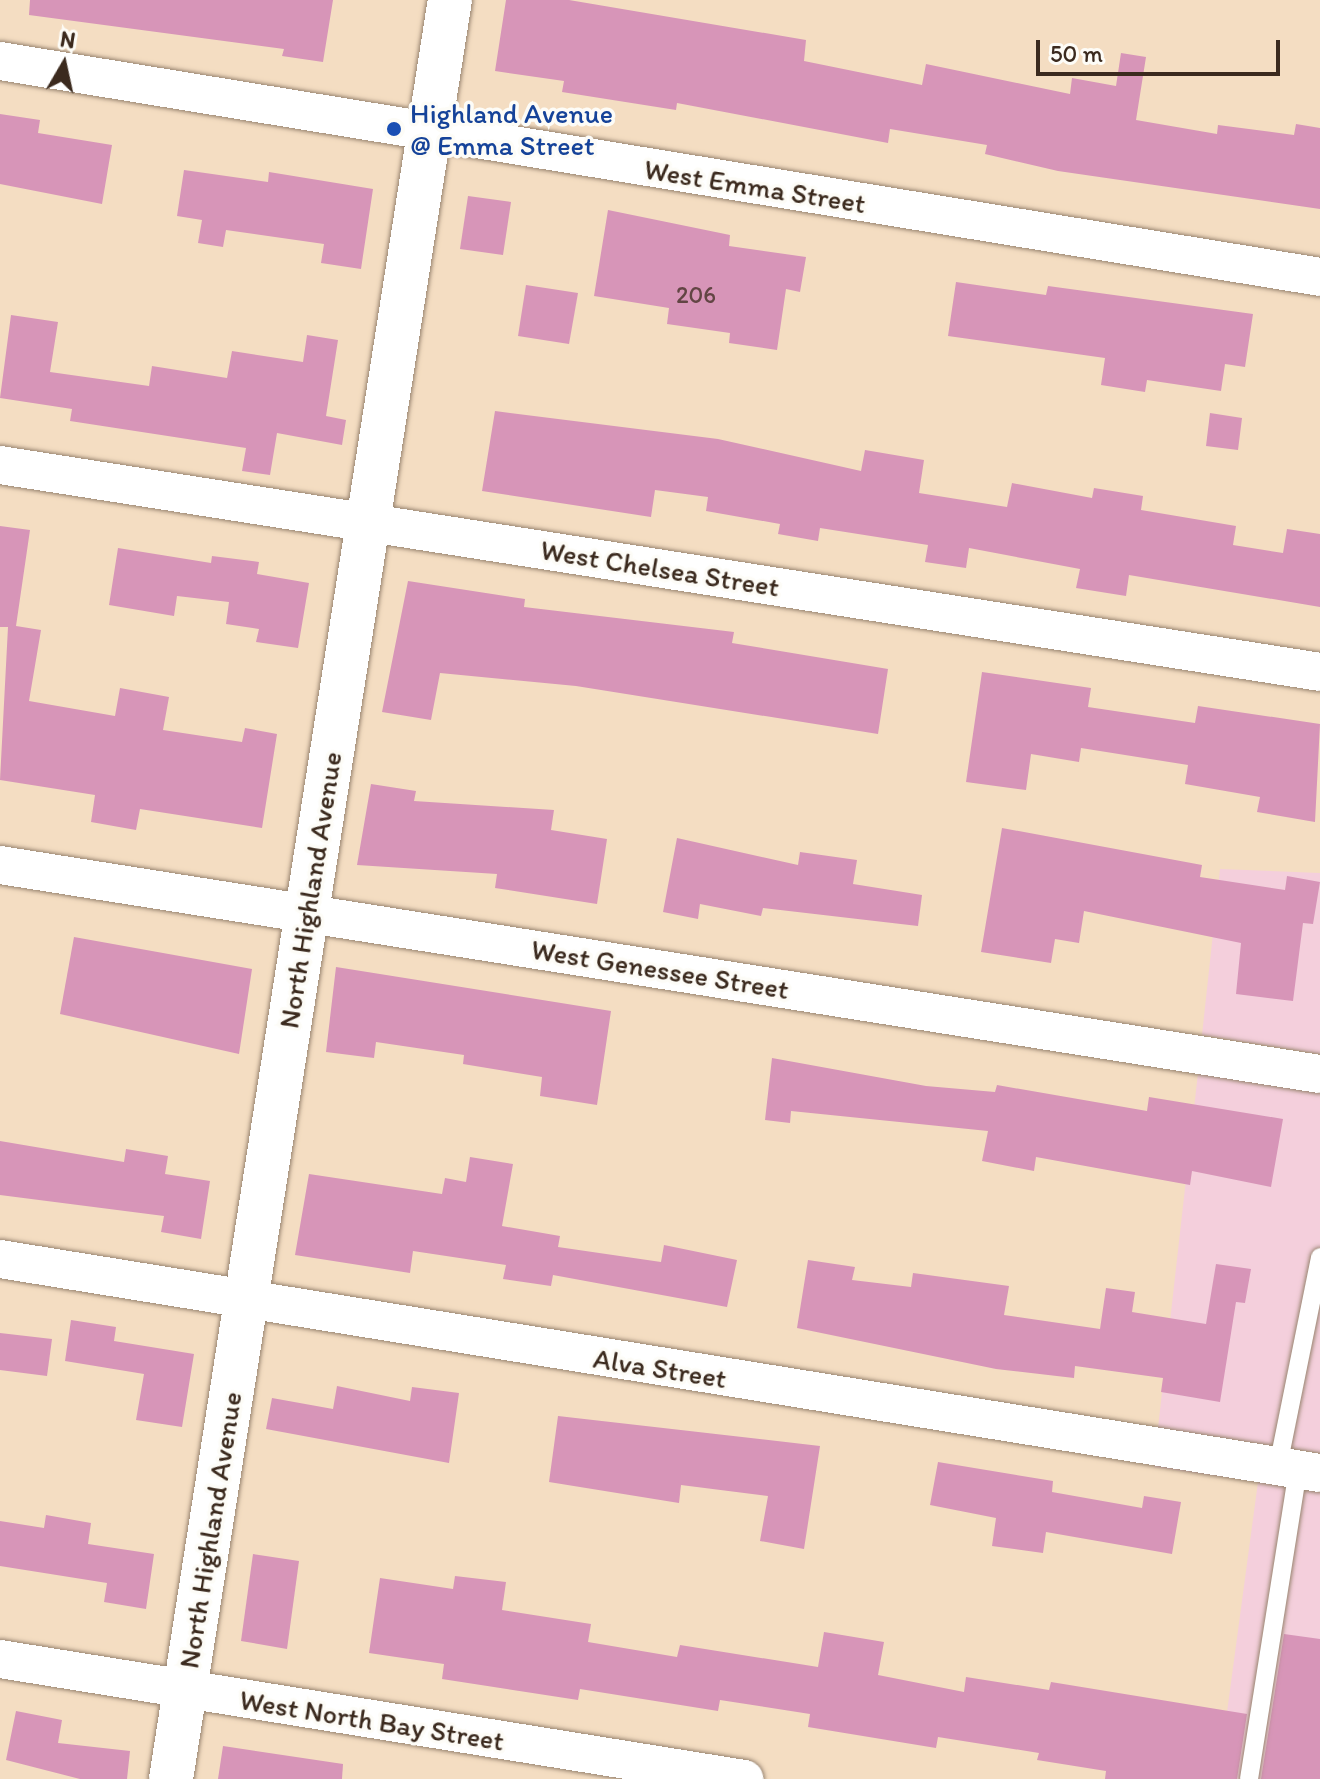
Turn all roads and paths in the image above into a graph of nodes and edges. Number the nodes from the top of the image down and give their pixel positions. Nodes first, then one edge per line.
1 (450, 0) edge
2 (0, 61) edge
3 (430, 133) junction
4 (1320, 277) edge
5 (0, 465) edge
6 (369, 522) junction
7 (1320, 672) edge
8 (0, 865) edge
9 (307, 913) junction
10 (1320, 1074) edge
11 (1320, 1257) edge
12 (0, 1259) edge
13 (246, 1302) junction
14 (1299, 1469) edge
15 (0, 1659) edge
16 (185, 1690) junction
17 (171, 1779) edge
18 (744, 1779) edge
19 (1249, 1779) edge

1 - 3 main road, North Highland Avenue
2 - 3 street, West Emma Street
3 - 4 street, West Emma Street
3 - 6 main road, North Highland Avenue
5 - 6 street, West Chelsea Street
6 - 7 street, West Chelsea Street
6 - 9 main road, North Highland Avenue
8 - 9 street, West Genessee Street
9 - 10 street, West Genessee Street
9 - 13 main road, North Highland Avenue
11 - 14 lane
12 - 13 street, Alva Street
13 - 14 street, Alva Street
13 - 16 main road, North Highland Avenue
14 - 19 lane
15 - 16 street, West North Bay Street
16 - 17 main road, North Highland Avenue
16 - 18 street, West North Bay Street

